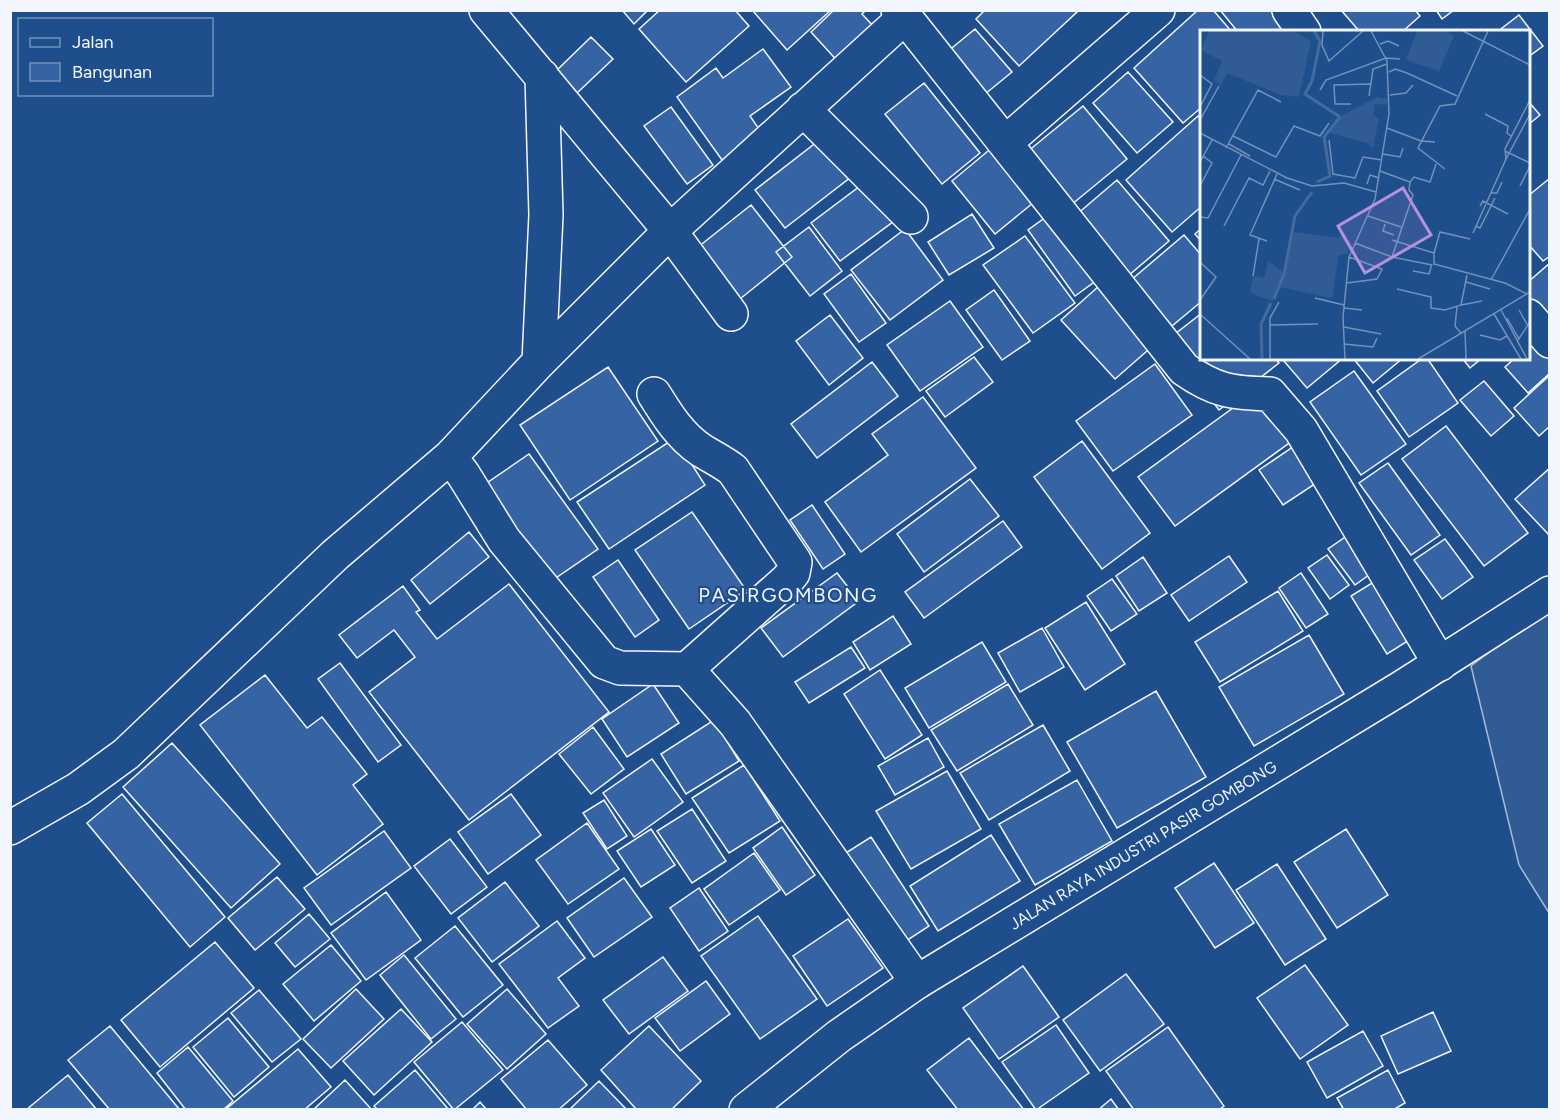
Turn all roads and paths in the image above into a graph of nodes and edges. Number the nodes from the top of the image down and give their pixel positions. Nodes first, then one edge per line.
1 (486, 10) edge
2 (1158, 10) edge
3 (1288, 10) edge
4 (901, 14) edge
5 (1303, 30) edge
6 (542, 76) junction
7 (803, 109) junction
8 (1005, 143) junction
9 (911, 217) dead end
10 (670, 231) junction
11 (731, 314) dead end
12 (1530, 318) edge
13 (1550, 340) edge
14 (539, 362) junction
15 (654, 394) dead end
16 (450, 457) junction
17 (1550, 593) edge
18 (1440, 664) junction
19 (687, 669) junction
20 (10, 828) edge
21 (917, 982) junction
22 (746, 1110) edge

1 - 6 street
2 - 8 street
3 - 5 street
4 - 7 street
4 - 8 street
6 - 10 street
6 - 14 street
7 - 9 street
7 - 10 street
8 - 18 street
10 - 11 street
10 - 14 street
12 - 13 street
14 - 16 street
15 - 19 street
16 - 19 street
16 - 20 street
17 - 18 street, JALAN RAYA INDUSTRI PASIR GOMBONG
18 - 21 street, JALAN RAYA INDUSTRI PASIR GOMBONG
19 - 21 street
21 - 22 street, JALAN RAYA INDUSTRI PASIR GOMBONG

